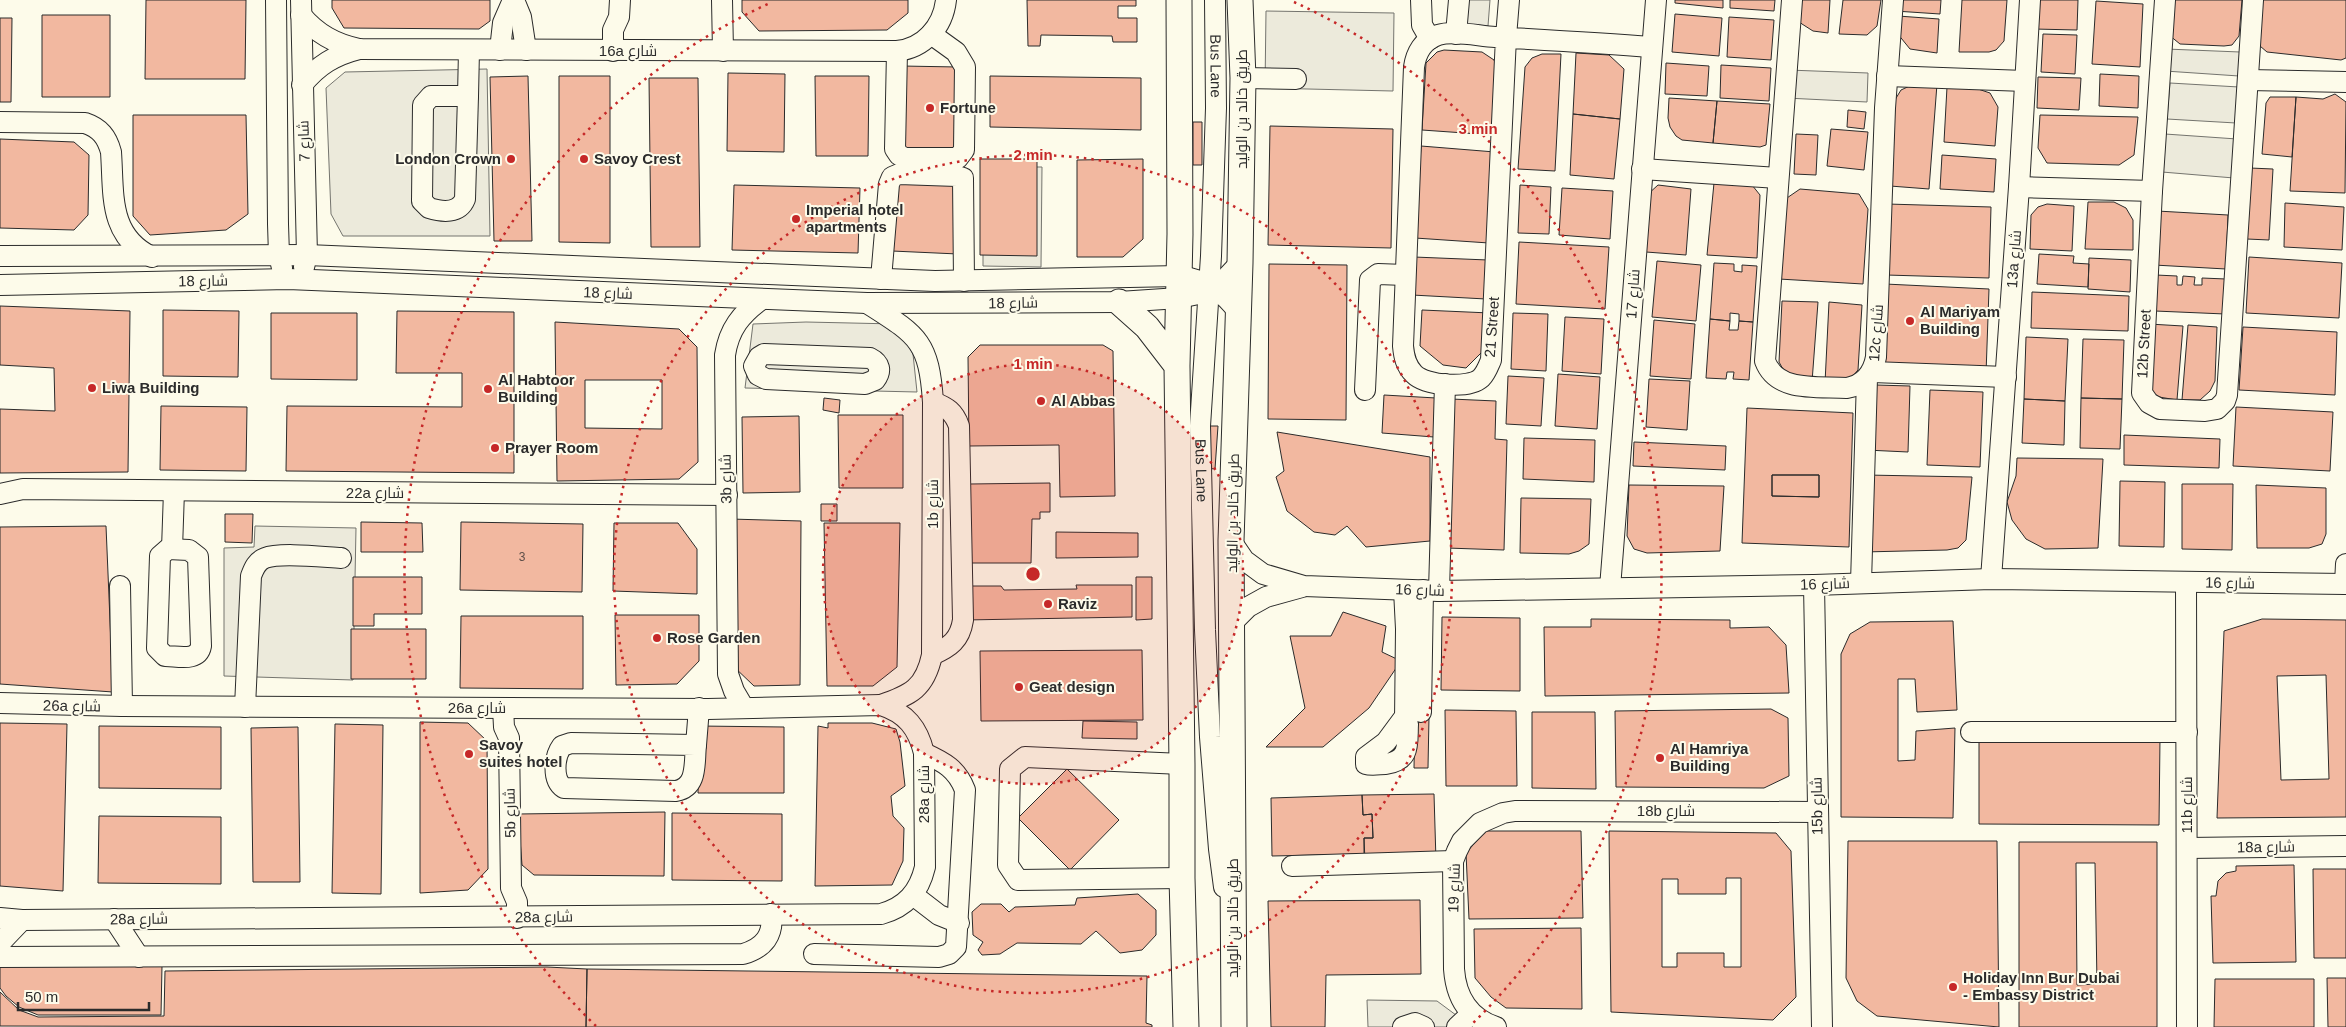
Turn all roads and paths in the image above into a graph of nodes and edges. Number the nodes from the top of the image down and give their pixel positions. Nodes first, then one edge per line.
1 (276, 0) edge
2 (513, 0) edge
3 (722, 0) edge
4 (946, 0) edge
5 (1180, 0) edge
6 (1215, 0) edge
7 (1240, 0) edge
8 (1421, 0) edge
9 (1459, 0) edge
10 (1509, 0) edge
11 (1656, 0) edge
12 (1792, 0) edge
13 (1893, 0) edge
14 (2030, 0) edge
15 (2165, 0) edge
16 (2253, 0) edge
17 (301, 8) edge
18 (619, 8) edge
19 (931, 34) junction
20 (1456, 34) junction
21 (1506, 38) junction
22 (1430, 39) junction
23 (1652, 46) junction
24 (359, 49) junction
25 (469, 50) junction
26 (500, 50) junction
27 (526, 50) junction
28 (618, 51) junction
29 (723, 51) junction
30 (897, 51) junction
31 (1887, 76) junction
32 (1243, 78) junction
33 (1296, 80) dead end
34 (2248, 80) junction
35 (2025, 82) junction
36 (2346, 82) edge
37 (302, 86) junction
38 (468, 96) junction
39 (0, 122) edge
40 (1642, 170) junction
41 (1778, 178) junction
42 (2019, 187) junction
43 (2152, 191) junction
44 (279, 255) junction
45 (307, 255) junction
46 (0, 256) edge
47 (152, 257) junction
48 (1240, 263) junction
49 (1405, 275) junction
50 (292, 279) junction
51 (881, 279) junction
52 (964, 281) junction
53 (0, 285) edge
54 (1179, 287) junction
55 (1211, 287) junction
56 (762, 299) junction
57 (1119, 302) junction
58 (867, 303) junction
59 (1239, 313) junction
60 (1177, 366) junction
61 (725, 369) junction
62 (755, 371) junction
63 (1870, 375) junction
64 (2006, 377) junction
65 (1445, 384) junction
66 (1365, 390) dead end
67 (932, 402) junction
68 (1200, 426) junction
69 (0, 484) edge
70 (23, 489) junction
71 (174, 492) junction
72 (0, 494) edge
73 (726, 495) junction
74 (1231, 541) junction
75 (172, 549) junction
76 (341, 558) dead end
77 (2346, 564) edge
78 (1180, 575) junction
79 (1991, 579) junction
80 (2186, 582) junction
81 (1860, 583) junction
82 (1814, 584) junction
83 (2345, 584) edge
84 (120, 586) dead end
85 (1304, 586) junction
86 (1610, 588) junction
87 (1422, 590) junction
88 (1233, 622) junction
89 (932, 655) junction
90 (728, 674) junction
91 (1, 705) edge
92 (881, 705) junction
93 (122, 706) junction
94 (245, 707) junction
95 (509, 708) junction
96 (703, 708) junction
97 (744, 708) junction
98 (1413, 716) dead end
99 (1971, 732) dead end
100 (2187, 732) junction
101 (696, 745) junction
102 (924, 752) junction
103 (1182, 764) junction
104 (1515, 811) joint
105 (1817, 812) junction
106 (2346, 846) edge
107 (2187, 848) junction
108 (1453, 861) junction
109 (1292, 866) dead end
110 (1182, 878) junction
111 (914, 895) junction
112 (771, 914) junction
113 (0, 918) edge
114 (509, 918) junction
115 (114, 919) junction
116 (22, 920) junction
117 (959, 923) junction
118 (1233, 942) junction
119 (0, 943) edge
120 (814, 954) dead end
121 (0, 957) edge
122 (139, 957) junction
123 (1464, 1021) edge
124 (1186, 1027) edge
125 (1234, 1027) edge
126 (1403, 1027) edge
127 (1424, 1027) edge
128 (1496, 1027) edge
129 (1822, 1027) edge
130 (2187, 1027) edge

1 - 44 street, شارع 7
2 - 26 street
2 - 27 street
3 - 29 street
4 - 19 street
5 - 54 main road
6 - 55 street, Bus Lane
7 - 32 main road, طريق خالد بن الوليد
8 - 22 street
9 - 20 street
10 - 21 street, 21 Street
11 - 23 street, شارع 17
12 - 41 street, 12c شارع
13 - 31 street, 12c شارع
14 - 35 street, 13a شارع
15 - 43 street, 12b Street
16 - 34 street, 12b Street
17 - 24 street, 16a شارع
17 - 37 street, شارع 7
18 - 28 street
19 - 30 street
19 - 30 street
20 - 21 street
20 - 22 street
21 - 23 street
21 - 65 street, 21 Street
22 - 49 street, 21 Street
23 - 40 street, شارع 17
24 - 25 street, 16a شارع
24 - 37 street, 16a شارع
25 - 26 street, 16a شارع
25 - 38 street
26 - 27 street, 16a شارع
27 - 28 street, 16a شارع
28 - 29 street, 16a شارع
29 - 30 street, 16a شارع
31 - 35 street
31 - 63 street, 12c شارع
32 - 33 street
32 - 48 main road, طريق خالد بن الوليد
34 - 36 street
34 - 43 street, 12b Street
35 - 42 street, 13a شارع
37 - 45 street, شارع 7
38 - 38 street
39 - 47 street
40 - 41 street
40 - 86 street, شارع 17
41 - 63 street, 12c شارع
42 - 43 street
42 - 64 street, 13a شارع
44 - 45 street, شارع 18
44 - 47 street, شارع 18
44 - 50 street, شارع 7
45 - 50 street, شارع 7
45 - 51 street, شارع 18
46 - 47 street, شارع 18
48 - 55 street
48 - 59 main road, طريق خالد بن الوليد
49 - 65 street, 21 Street
49 - 66 street
50 - 53 street, شارع 18
50 - 56 street, شارع 18
51 - 52 street, شارع 18
51 - 52 street
52 - 54 street, شارع 18
54 - 55 street, شارع 18
54 - 57 street, شارع 18
54 - 60 main road
55 - 59 street, شارع 18
55 - 68 street, Bus Lane
56 - 58 street, شارع 18
56 - 61 street, 3b شارع
57 - 58 street, شارع 18
57 - 60 main road
58 - 67 street, 1b شارع
59 - 74 main road, طريق خالد بن الوليد
60 - 78 main road
61 - 62 street
61 - 73 street, 3b شارع
62 - 62 street
63 - 64 street
63 - 81 street
64 - 79 street, 13a شارع
65 - 87 street
67 - 89 street, 1b شارع
67 - 89 street
68 - 78 street
68 - 118 street, Bus Lane
69 - 70 street, 22a شارع
70 - 71 street, 22a شارع
70 - 72 street, 22a شارع
71 - 73 street, 22a شارع
71 - 75 street
73 - 90 street, 3b شارع
74 - 85 street, شارع 16
74 - 88 main road, طريق خالد بن الوليد
75 - 75 street
76 - 94 street
77 - 83 street
78 - 103 main road
79 - 80 street, شارع 16
79 - 81 street, شارع 16
80 - 83 street, شارع 16
80 - 100 street, 11b شارع
81 - 82 street, شارع 16
82 - 86 street, شارع 16
82 - 105 street, 15b شارع
84 - 93 street
85 - 87 street, شارع 16
85 - 88 street, شارع 16
86 - 87 street, شارع 16
87 - 98 street
88 - 118 main road, طريق خالد بن الوليد
89 - 92 street, 1b شارع
90 - 96 street, 3b شارع
90 - 97 street, 3b شارع
91 - 93 street, 26a شارع
92 - 97 street, 26a شارع
92 - 102 street, 26a شارع
93 - 94 street, 26a شارع
94 - 95 street, 26a شارع
95 - 96 street, 26a شارع
95 - 114 street, 5b شارع
96 - 97 street, 26a شارع
96 - 101 street
99 - 100 street
100 - 107 street, 11b شارع
101 - 101 street
102 - 111 street, 28a شارع
102 - 117 street
103 - 110 main road
103 - 110 street
104 - 105 street, 18b شارع
104 - 108 street, شارع 19
105 - 129 street, 15b شارع
106 - 107 street, 18a شارع
107 - 130 street, 11b شارع
108 - 109 street
108 - 123 street, شارع 19
110 - 124 main road
111 - 112 street, 28a شارع
111 - 117 street
112 - 114 street, 28a شارع
112 - 122 street
113 - 116 street, 28a شارع
114 - 115 street, 28a شارع
115 - 116 street, 28a شارع
115 - 122 street
116 - 119 street
117 - 120 street
118 - 125 main road, طريق خالد بن الوليد
121 - 122 street
123 - 128 street
126 - 127 street

